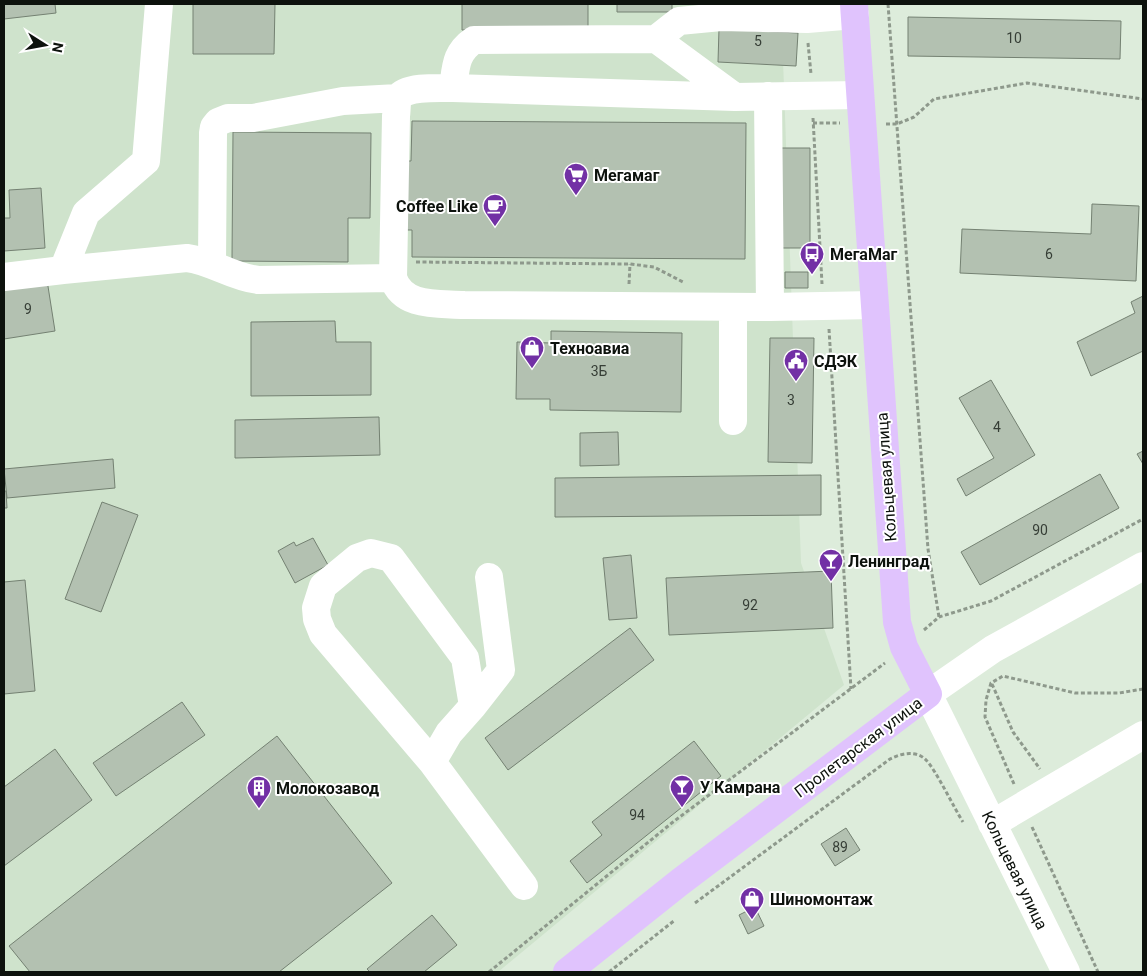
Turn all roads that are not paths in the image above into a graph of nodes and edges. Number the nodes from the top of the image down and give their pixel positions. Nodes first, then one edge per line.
1 (159, 4) edge
2 (854, 9) edge
3 (721, 11) edge
4 (656, 39) junction
5 (453, 88) junction
6 (860, 95) junction
7 (768, 96) junction
8 (735, 97) junction
9 (398, 98) junction
10 (212, 264) junction
11 (63, 270) junction
12 (404, 270) junction
13 (4, 277) edge
14 (874, 305) junction
15 (733, 307) junction
16 (770, 307) junction
17 (734, 421) dead end
18 (1143, 566) edge
19 (489, 577) dead end
20 (928, 694) junction
21 (473, 706) junction
22 (1143, 735) edge
23 (432, 762) junction
24 (992, 824) junction
25 (524, 886) dead end
26 (566, 972) edge
27 (1066, 972) edge

1 - 11 street
2 - 3 street
2 - 6 main road, Кольцевая улица
3 - 4 street
4 - 5 street
4 - 8 street
5 - 8 street
5 - 9 street
6 - 7 street
6 - 14 main road, Кольцевая улица
7 - 8 street
7 - 16 street
9 - 10 street
9 - 12 street
10 - 11 street
10 - 12 street
11 - 13 street
12 - 15 street
14 - 16 street
14 - 20 main road, Кольцевая улица
15 - 16 street
15 - 17 street
18 - 20 street, Пролетарская улица
19 - 21 street
20 - 24 street, Кольцевая улица
20 - 26 main road, Пролетарская улица
21 - 23 street
21 - 23 street
22 - 24 street
23 - 25 street
24 - 27 street, Кольцевая улица

